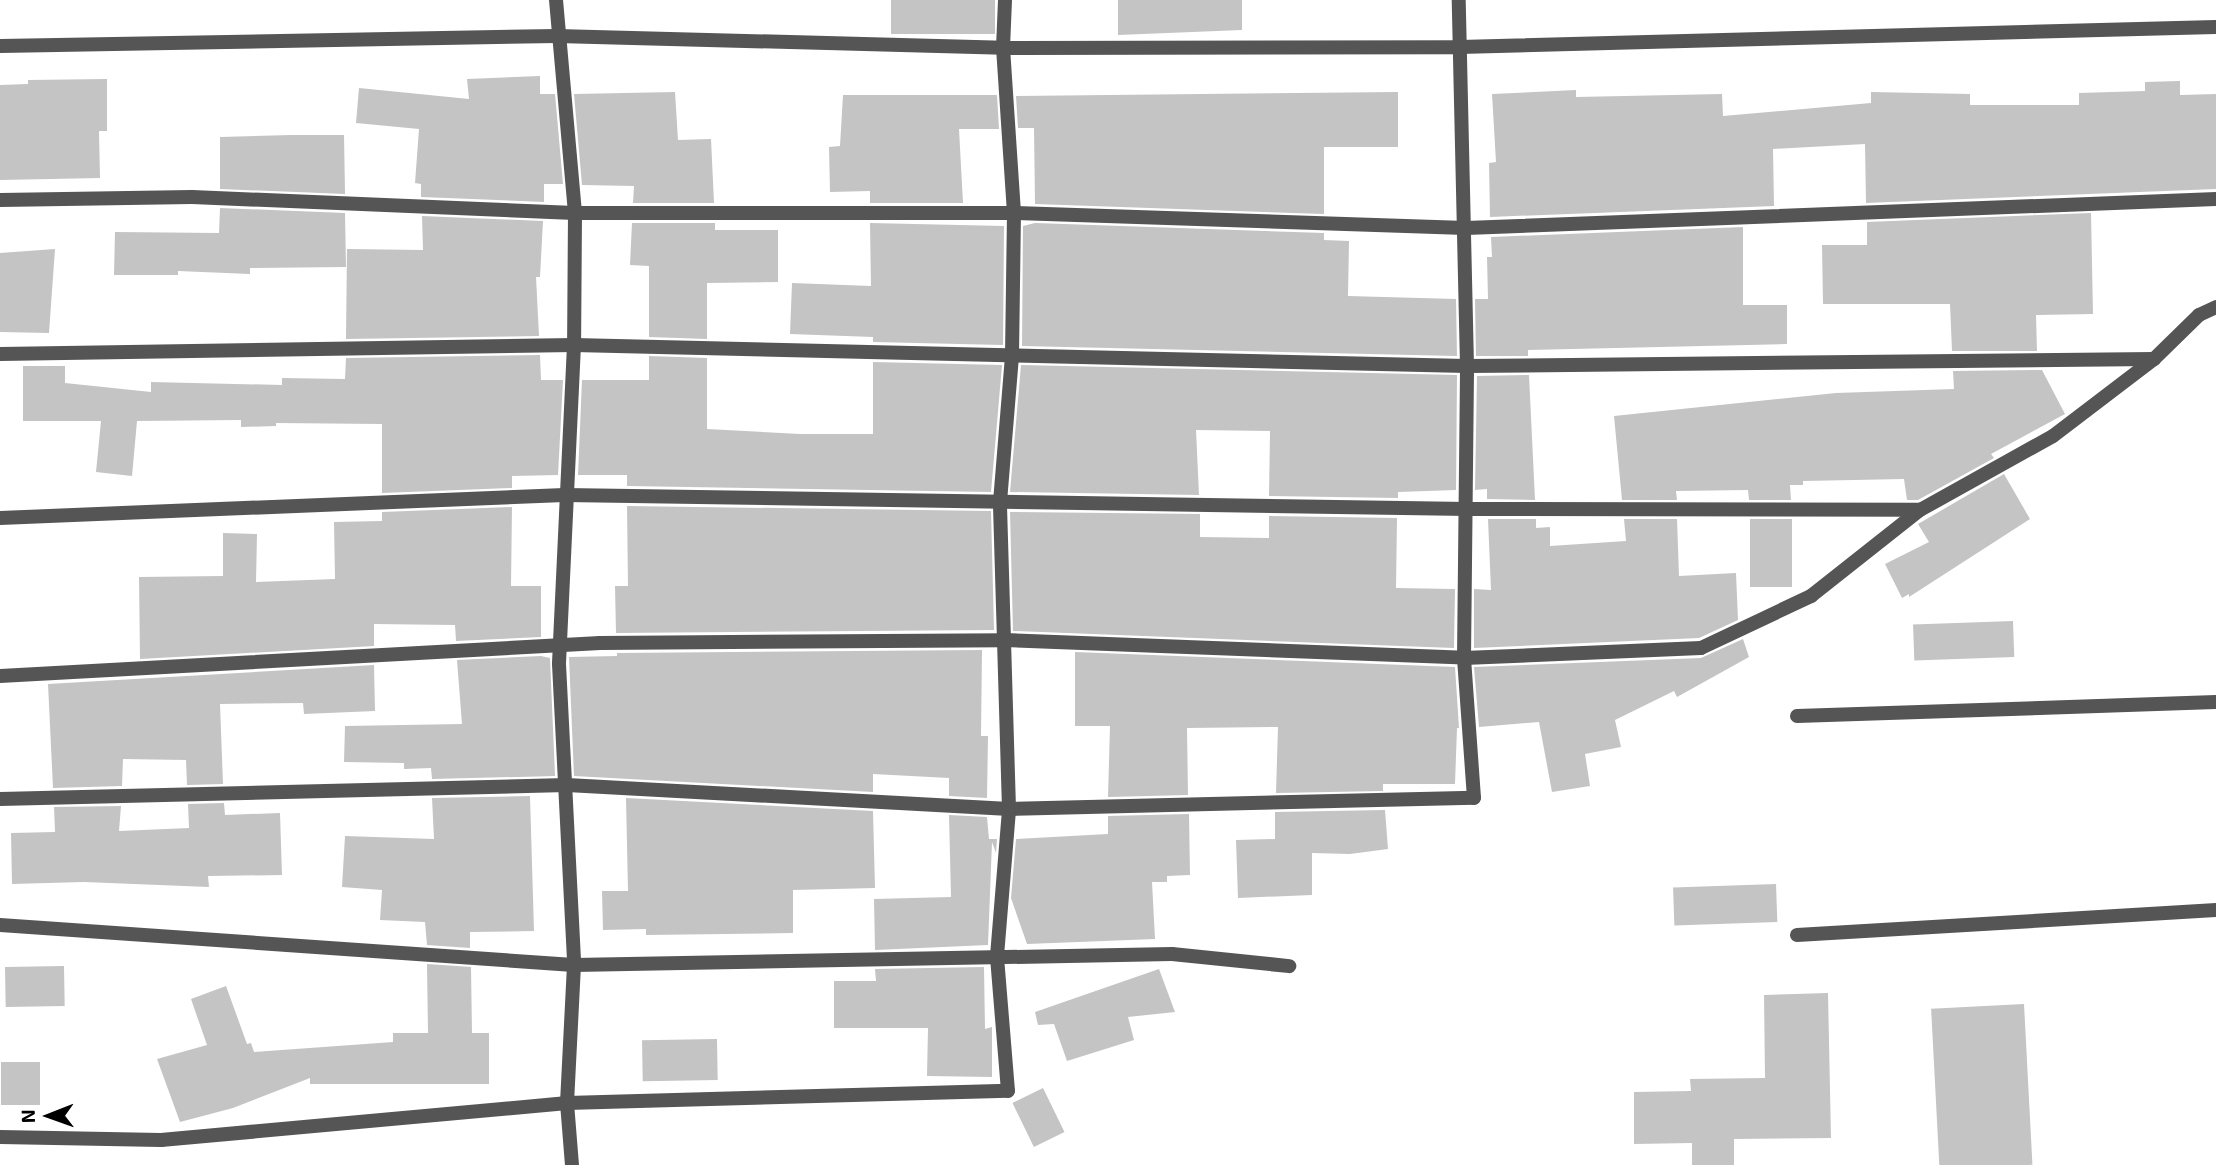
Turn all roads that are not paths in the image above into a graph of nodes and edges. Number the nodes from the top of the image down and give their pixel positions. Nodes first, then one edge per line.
1 (556, 0) edge
2 (1005, 0) edge
3 (1459, 0) edge
4 (2216, 27) edge
5 (557, 36) junction
6 (0, 46) edge
7 (1460, 47) junction
8 (1003, 48) junction
9 (2216, 199) edge
10 (0, 200) edge
11 (575, 213) junction
12 (1014, 213) junction
13 (1465, 228) junction
14 (2216, 307) edge
15 (574, 345) junction
16 (0, 354) edge
17 (1012, 356) junction
18 (2154, 359) junction
19 (1467, 366) junction
20 (565, 495) junction
21 (1000, 502) junction
22 (1468, 509) junction
23 (1920, 510) junction
24 (0, 518) edge
25 (1005, 640) junction
26 (559, 645) junction
27 (1464, 658) junction
28 (0, 676) edge
29 (2216, 702) edge
30 (1797, 716) dead end
31 (567, 785) junction
32 (0, 799) edge
33 (1009, 809) junction
34 (2216, 910) edge
35 (0, 925) edge
36 (1797, 935) dead end
37 (997, 956) junction
38 (574, 965) junction
39 (1289, 967) dead end
40 (567, 1103) junction
41 (0, 1137) edge
42 (572, 1165) edge

1 - 5 street
2 - 8 street
3 - 7 street
4 - 7 street
5 - 6 street
5 - 8 street
5 - 11 street
7 - 8 street
7 - 13 street
8 - 12 street
9 - 13 street
10 - 11 street
11 - 12 street
11 - 15 street
12 - 13 street
12 - 17 street
13 - 19 street
14 - 18 street
15 - 16 street
15 - 17 street
15 - 20 street
17 - 19 street
17 - 21 street
18 - 19 street
18 - 23 street
19 - 22 street
20 - 21 street
20 - 24 street
20 - 26 street
21 - 22 street
21 - 25 street
22 - 23 street
22 - 27 street
23 - 27 street
25 - 26 street
25 - 27 street
25 - 33 street
26 - 28 street
26 - 31 street
27 - 33 street
29 - 30 street
31 - 32 street
31 - 33 street
31 - 38 street
33 - 37 street
34 - 36 street
35 - 38 street
37 - 38 street
37 - 39 street
37 - 40 street
38 - 40 street
40 - 41 street
40 - 42 street

